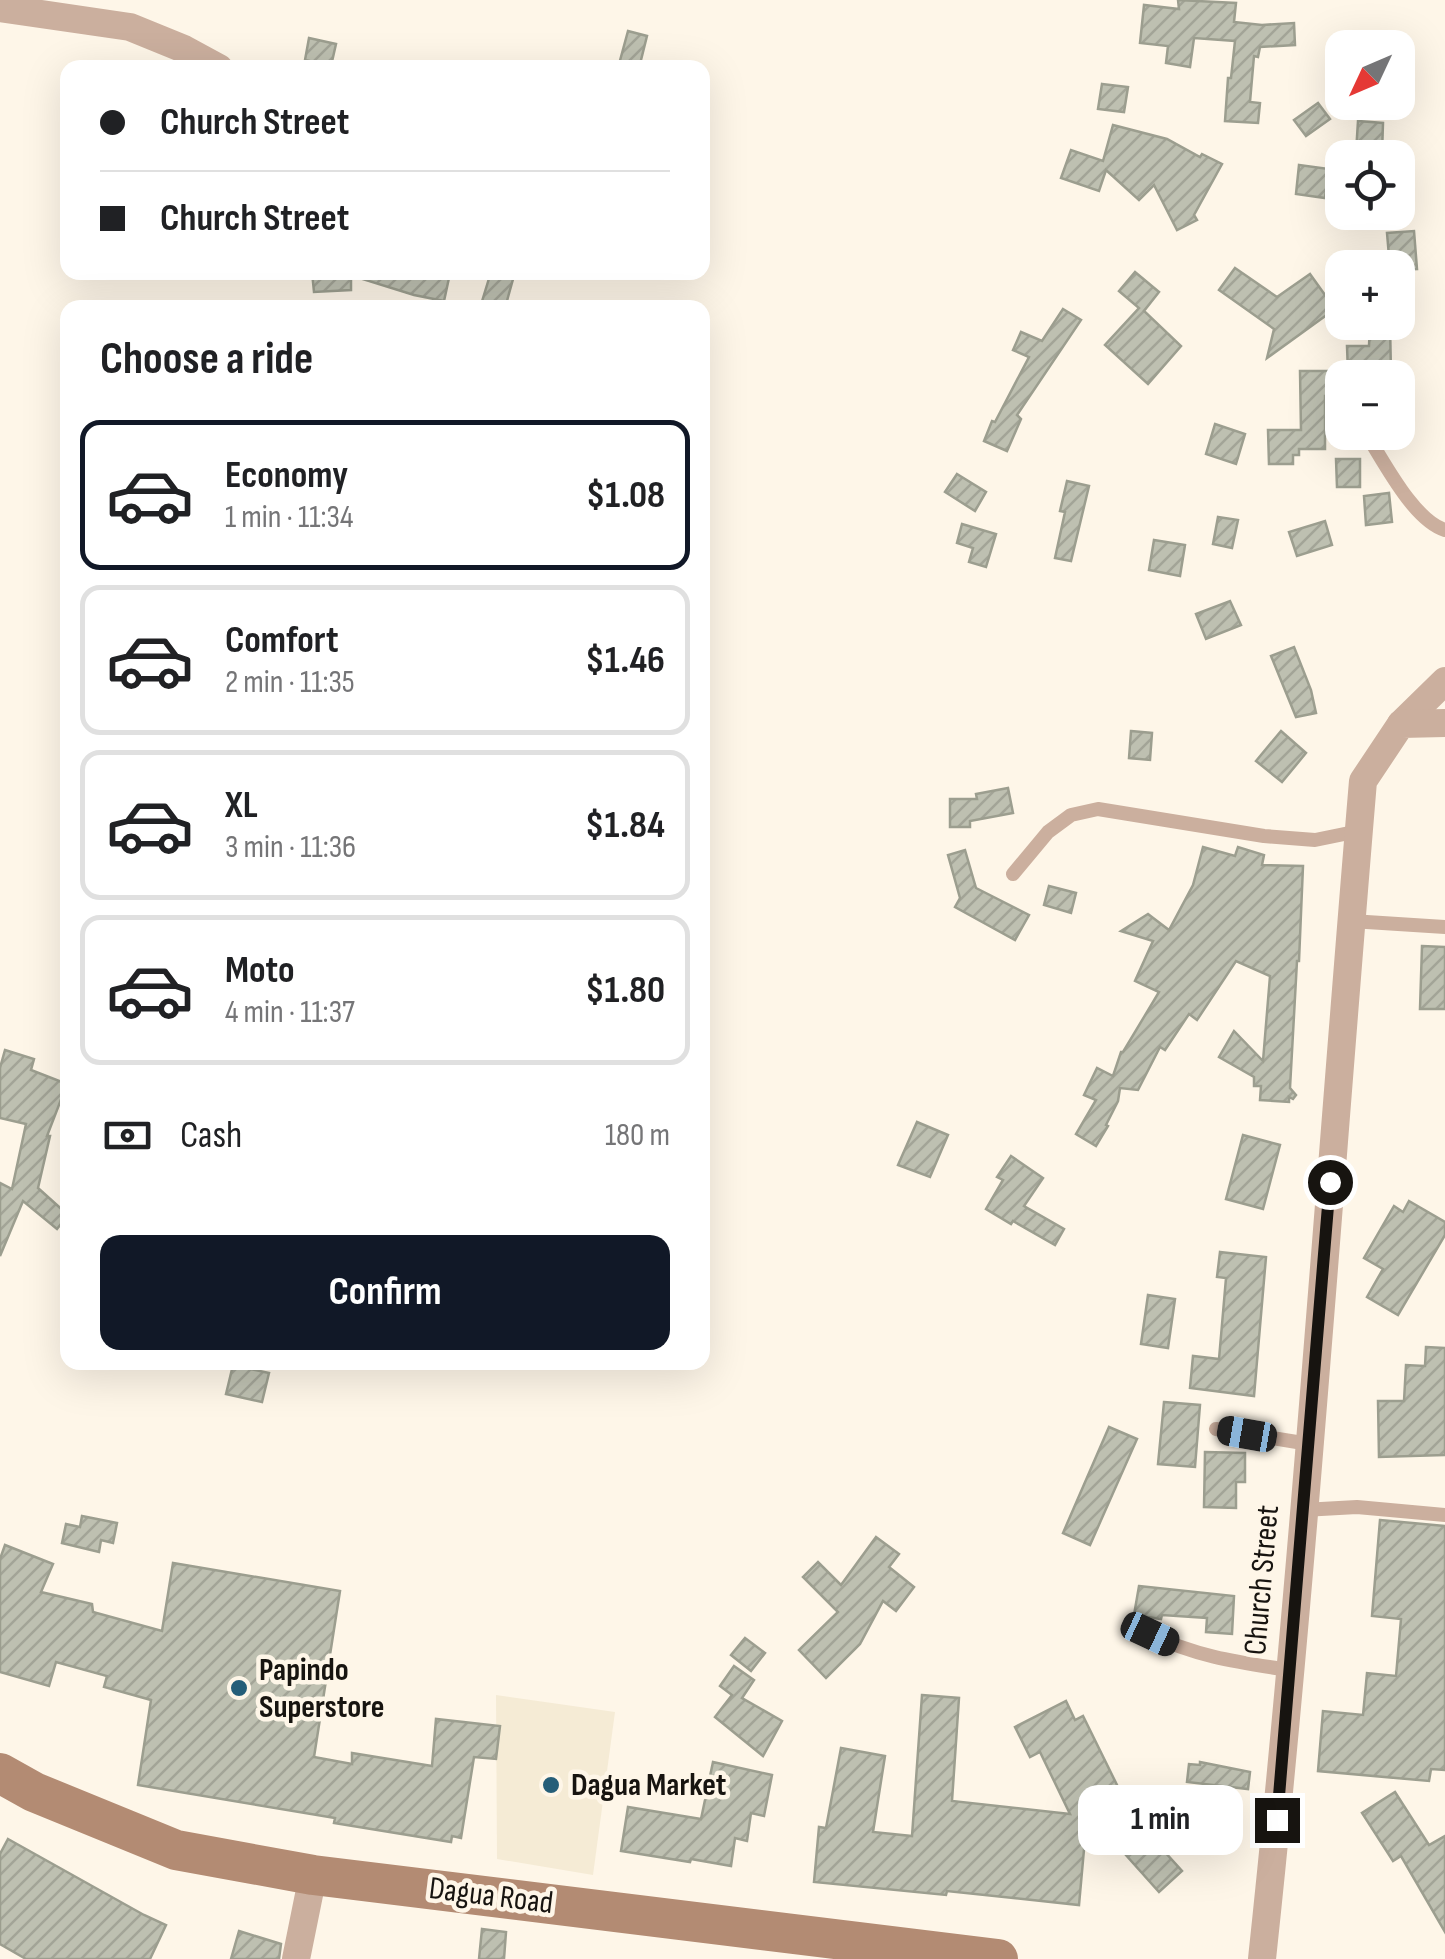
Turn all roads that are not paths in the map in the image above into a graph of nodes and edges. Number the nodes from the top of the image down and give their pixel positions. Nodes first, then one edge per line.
1 (0, 8) edge
2 (204, 60) edge
3 (1377, 450) edge
4 (1445, 530) edge
5 (1445, 681) edge
6 (1445, 723) edge
7 (1401, 724) junction
8 (1359, 831) junction
9 (1013, 874) dead end
10 (1352, 921) junction
11 (1445, 926) edge
12 (1216, 1428) dead end
13 (1309, 1444) junction
14 (1303, 1510) junction
15 (1445, 1515) edge
16 (1150, 1634) dead end
17 (1290, 1670) junction
18 (0, 1773) edge
19 (314, 1874) junction
20 (296, 1959) edge
21 (998, 1959) edge
22 (1262, 1959) edge

1 - 2 street
3 - 4 lane
5 - 7 street, Church Street
6 - 7 street
7 - 8 street, Church Street
8 - 9 lane
8 - 10 street, Church Street
10 - 11 lane
10 - 13 street, Church Street
12 - 13 lane
13 - 14 street, Church Street
14 - 15 lane
14 - 17 street, Church Street
16 - 17 lane
17 - 22 street, Church Street
18 - 19 street, Dagua Road
19 - 20 street
19 - 21 street, Dagua Road

